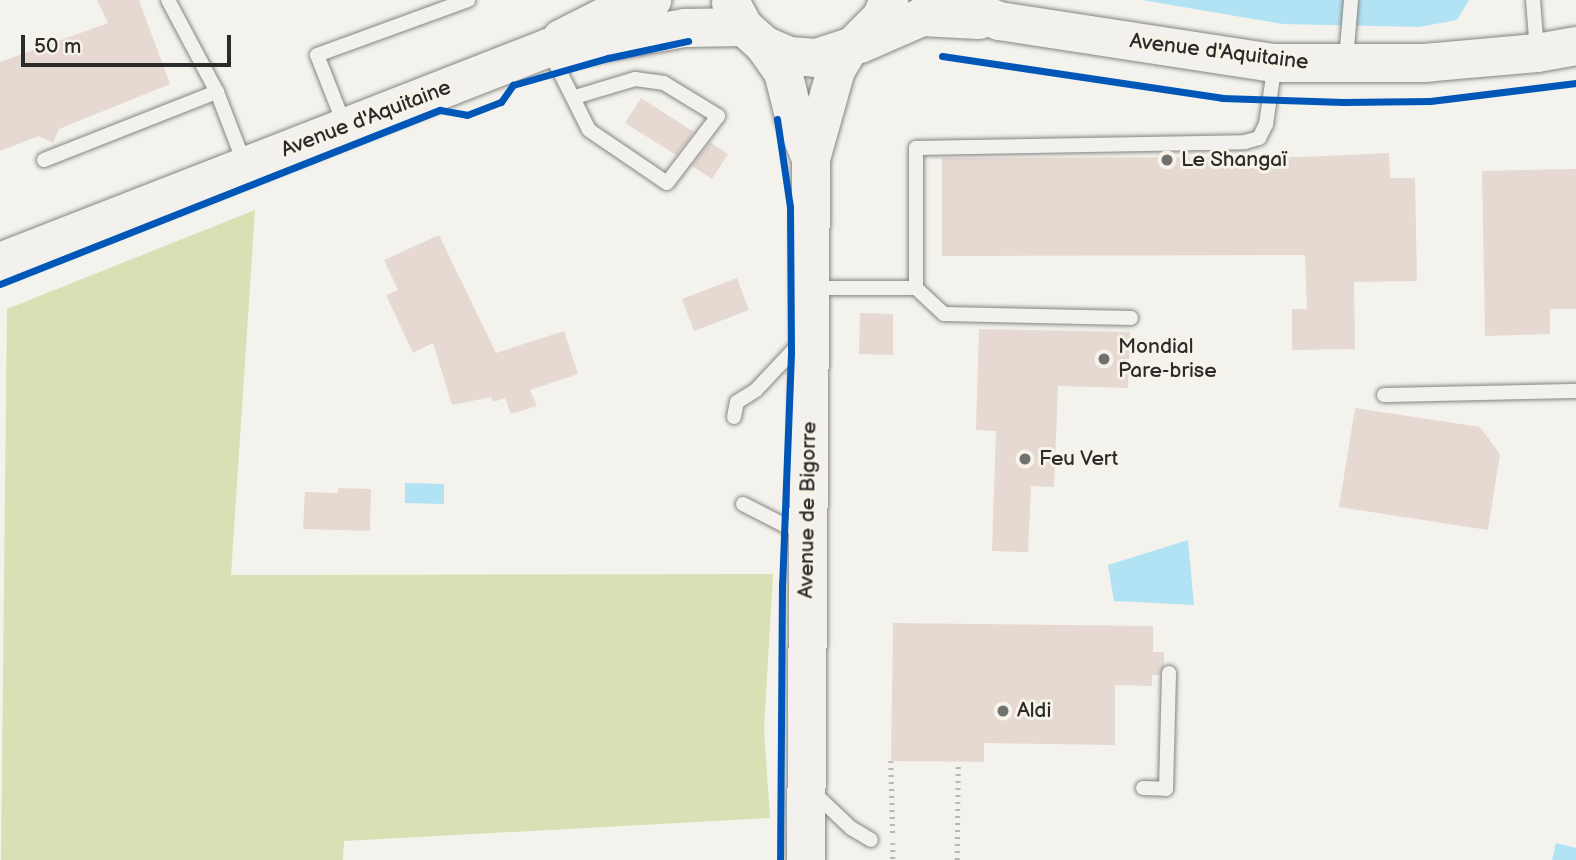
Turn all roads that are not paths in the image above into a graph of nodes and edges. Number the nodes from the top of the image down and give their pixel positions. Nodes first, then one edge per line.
1 (169, 0) edge
2 (468, 0) edge
3 (652, 0) edge
4 (889, 0) edge
5 (950, 0) edge
6 (1351, 0) edge
7 (1533, 0) edge
8 (999, 21) junction
9 (746, 24) edge
10 (1576, 46) edge
11 (548, 48) junction
12 (851, 48) junction
13 (1537, 53) junction
14 (1275, 63) junction
15 (1345, 65) junction
16 (217, 92) junction
17 (575, 97) junction
18 (345, 127) junction
19 (811, 159) junction
20 (44, 160) dead end
21 (246, 166) junction
22 (0, 262) edge
23 (812, 288) junction
24 (916, 288) junction
25 (1131, 318) dead end
26 (811, 330) junction
27 (1576, 391) edge
28 (1384, 395) dead end
29 (734, 417) dead end
30 (743, 504) dead end
31 (807, 531) junction
32 (1169, 673) dead end
33 (805, 784) junction
34 (1143, 788) dead end
35 (871, 839) dead end
36 (806, 860) edge

1 - 16 lane
2 - 18 lane
3 - 11 street
4 - 12 street
5 - 8 street, Avenue d'Aquitaine
6 - 15 lane
7 - 13 lane
8 - 12 street
8 - 14 street, Avenue d'Aquitaine
9 - 11 street, Avenue d'Aquitaine
9 - 12 street
9 - 19 street, Avenue de Bigorre
10 - 13 street, Avenue d'Aquitaine
11 - 17 lane
11 - 18 street, Avenue d'Aquitaine
12 - 19 street, Avenue de Bigorre
13 - 15 street, Avenue d'Aquitaine
14 - 15 street, Avenue d'Aquitaine
14 - 24 lane
16 - 20 lane
16 - 21 lane
17 - 17 lane
18 - 21 street, Avenue d'Aquitaine
19 - 23 street, Avenue de Bigorre
21 - 22 street, Avenue d'Aquitaine
23 - 24 lane
23 - 26 street, Avenue de Bigorre
24 - 25 lane
26 - 29 lane
26 - 31 street, Avenue de Bigorre
27 - 28 lane
30 - 31 lane
31 - 33 street, Avenue de Bigorre
32 - 34 lane
33 - 35 lane
33 - 36 street, Avenue de Bigorre

